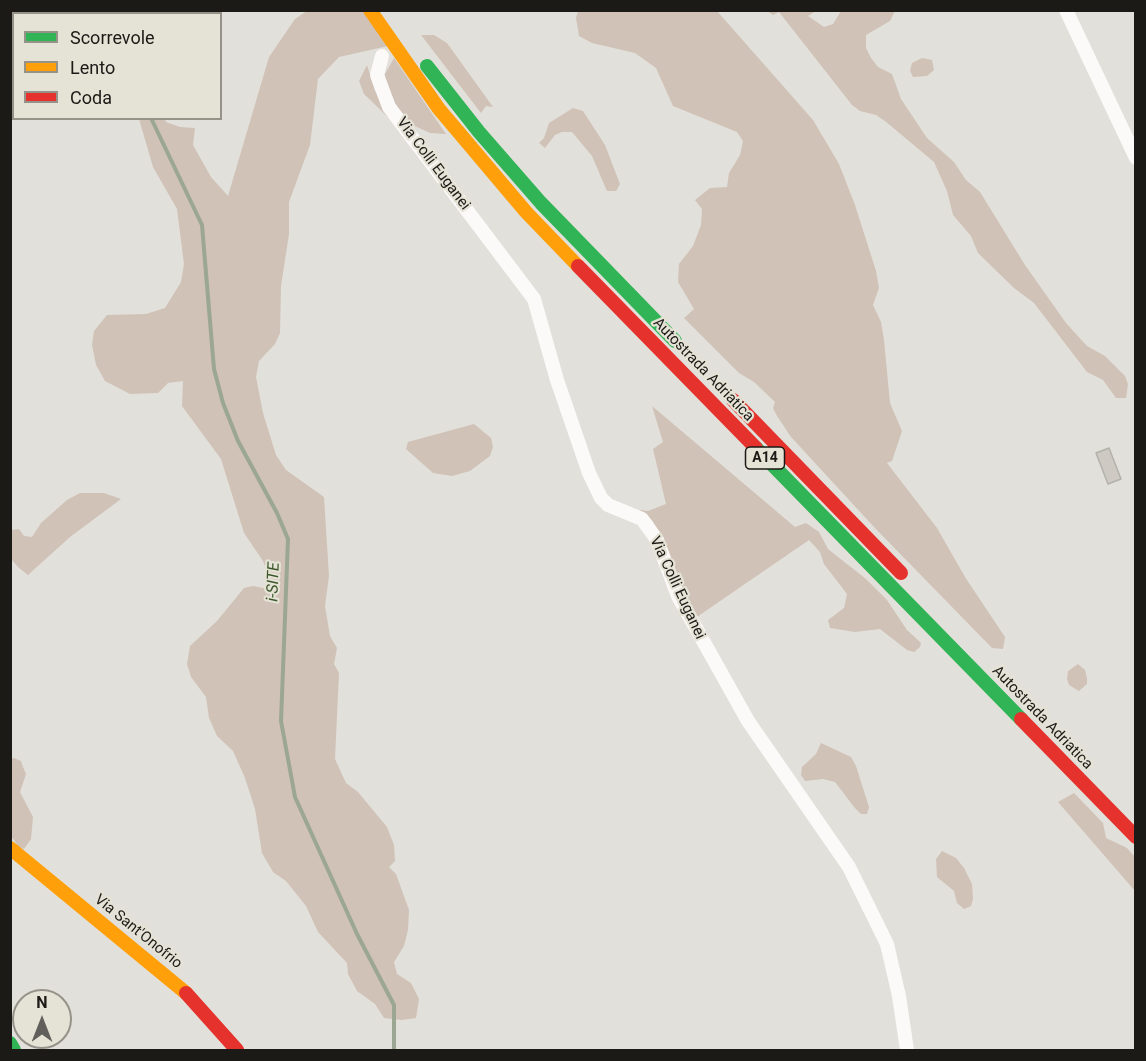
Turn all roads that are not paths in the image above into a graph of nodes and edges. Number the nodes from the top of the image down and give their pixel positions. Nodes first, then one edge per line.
1 (370, 10) edge
2 (1066, 10) edge
3 (382, 56) dead end
4 (421, 58) dead end
5 (1136, 158) edge
6 (681, 348) dead end
7 (722, 389) dead end
8 (914, 586) dead end
9 (1136, 837) edge
10 (10, 848) edge
11 (10, 1043) edge
12 (15, 1050) edge
13 (237, 1050) edge
14 (908, 1050) edge

1 - 9 main road, Autostrada Adriatica / A14
2 - 5 street
3 - 14 street, Via Colli Euganei
4 - 6 main road, Autostrada Adriatica
7 - 8 main road, Autostrada Adriatica / A14
10 - 13 main road, Via Sant'Onofrio
11 - 12 main road

